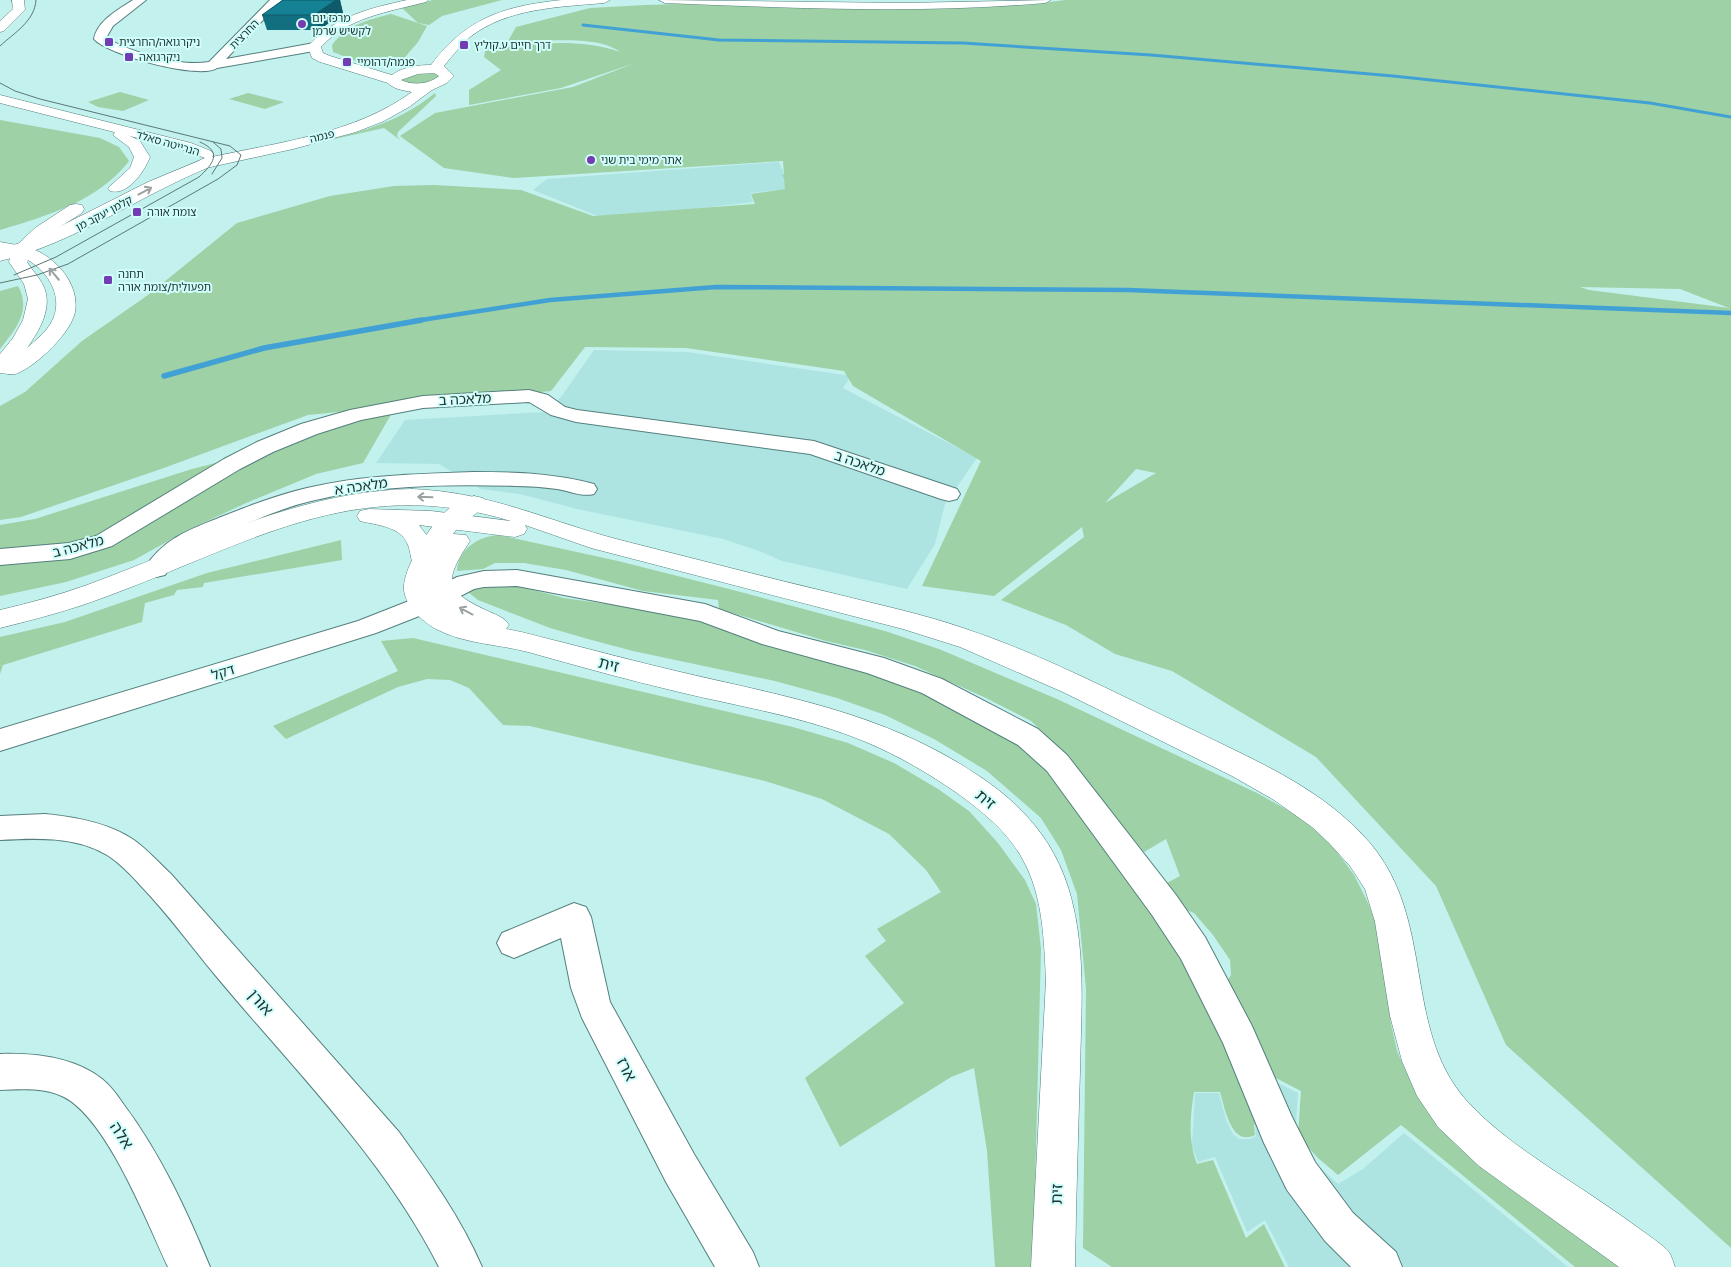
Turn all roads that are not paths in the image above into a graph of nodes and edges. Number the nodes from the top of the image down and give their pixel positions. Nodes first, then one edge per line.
1 (140, 0) edge
2 (276, 0) edge
3 (422, 0) edge
4 (546, 0) edge
5 (604, 0) edge
6 (665, 0) edge
7 (790, 0) edge
8 (996, 0) edge
9 (1045, 0) edge
10 (12, 1) edge
11 (0, 19) edge
12 (0, 28) edge
13 (314, 47) junction
14 (211, 67) junction
15 (439, 70) junction
16 (404, 77) junction
17 (428, 86) junction
18 (0, 99) edge
19 (0, 106) edge
20 (120, 135) junction
21 (188, 158) junction
22 (206, 159) junction
23 (116, 188) junction
24 (76, 208) junction
25 (0, 239) edge
26 (0, 247) edge
27 (20, 251) junction
28 (0, 256) edge
29 (0, 367) edge
30 (0, 377) edge
31 (586, 489) dead end
32 (949, 494) dead end
33 (375, 515) junction
34 (464, 515) junction
35 (264, 525) junction
36 (0, 558) edge
37 (424, 561) junction
38 (156, 569) junction
39 (433, 600) junction
40 (0, 620) edge
41 (0, 740) edge
42 (0, 828) edge
43 (514, 943) dead end
44 (0, 1072) edge
45 (189, 1267) edge
46 (461, 1267) edge
47 (738, 1267) edge
48 (1053, 1267) edge
49 (1381, 1267) edge
50 (1653, 1267) edge

1 - 14 street
2 - 14 street, החרצית
3 - 13 main road
4 - 16 main road, פנמה
5 - 15 main road
6 - 9 main road
7 - 8 main road
10 - 11 main road
10 - 12 main road
13 - 14 street
13 - 16 main road
15 - 16 main road
15 - 17 main road, פנמה
16 - 17 main road
16 - 22 main road, פנמה
17 - 22 main road, פנמה
18 - 22 main road, הנרייטה סאלד
19 - 20 main road, הנרייטה סאלד
20 - 21 main road, הנרייטה סאלד
20 - 23 main road
21 - 22 main road, הנרייטה סאלד
21 - 23 main road, קלמן יעקב מן
27 -> 22 main road, קלמן יעקב מן
23 - 24 main road, קלמן יעקב מן
24 - 25 main road, קלמן יעקב מן
24 - 27 main road
26 - 27 main road
27 - 28 main road, קלמן יעקב מן
27 - 29 main road
30 -> 27 main road
31 - 38 street, מלאכה א
32 - 36 street, מלאכה ב
33 - 34 main road
33 - 35 main road
33 - 37 main road
34 -> 35 main road
34 - 37 main road
34 - 39 main road
34 - 50 main road
35 - 38 main road
37 - 39 main road
38 - 40 main road
39 - 41 street, דקל
39 - 48 main road, זית
39 - 49 street, דקל
42 - 46 street, אורן
43 - 47 street, ארז
44 - 45 street, אלה

